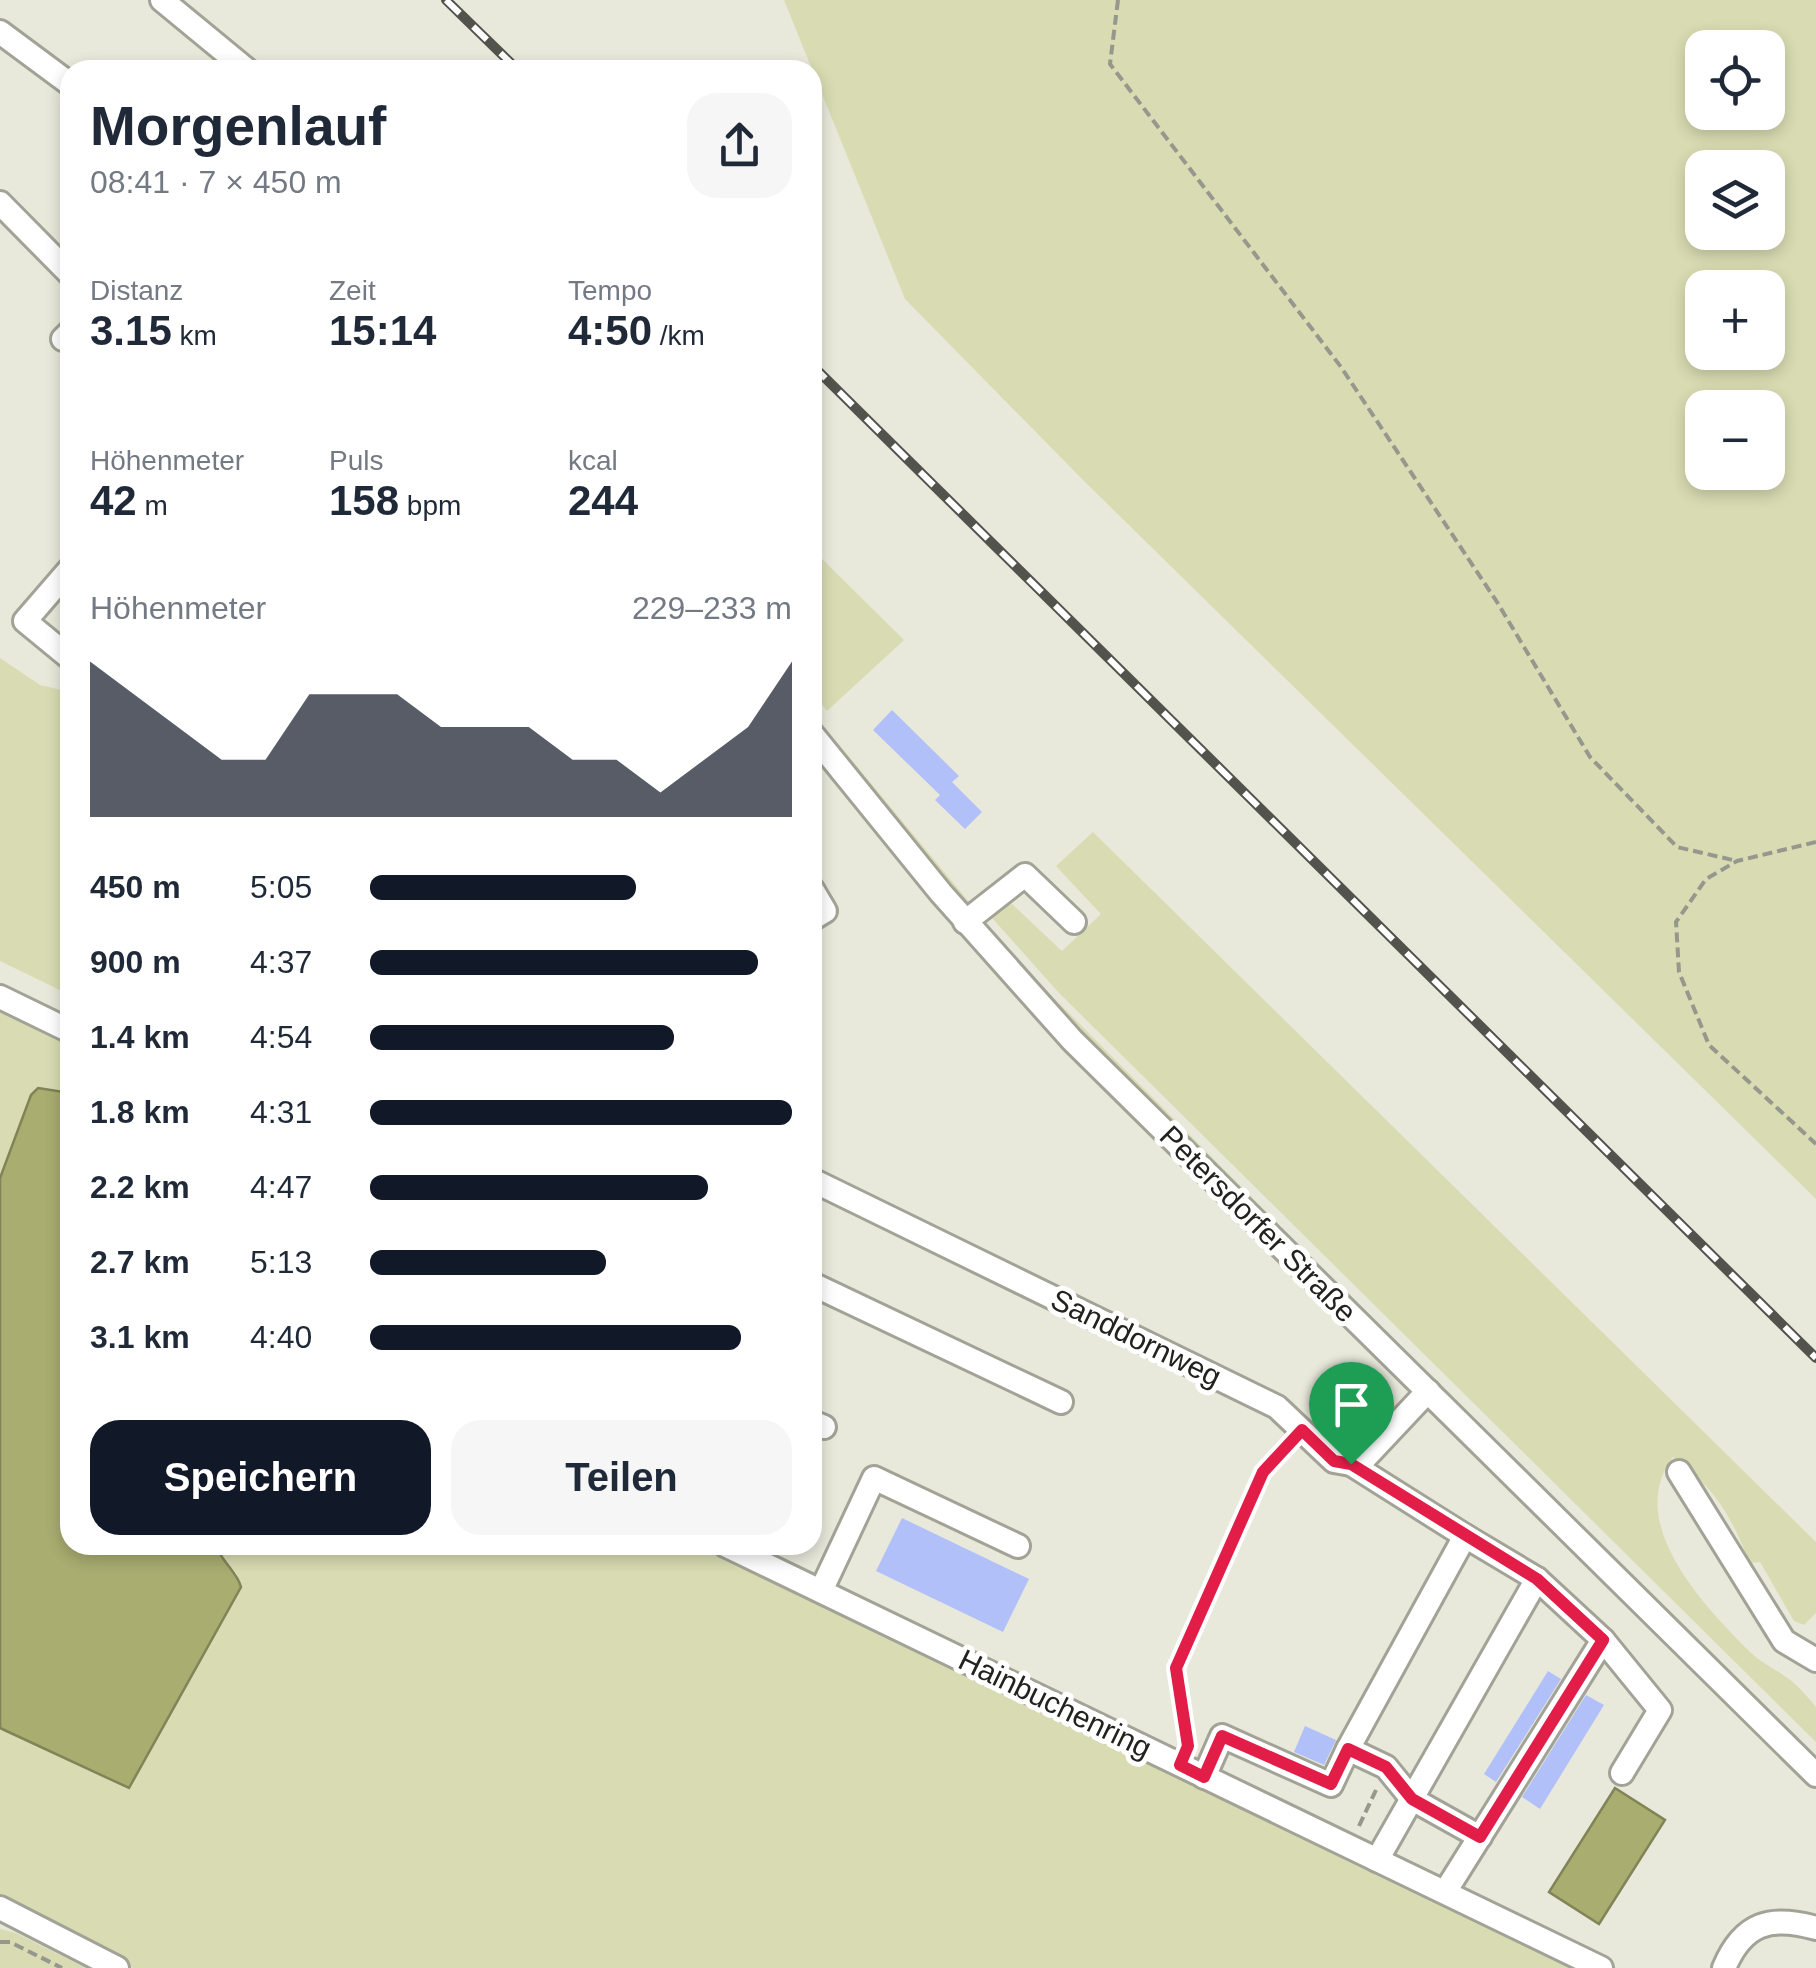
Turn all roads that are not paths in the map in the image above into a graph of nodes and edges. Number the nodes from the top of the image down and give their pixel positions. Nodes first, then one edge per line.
1 (162, 0) edge
2 (0, 32) edge
3 (236, 60) edge
4 (60, 77) edge
5 (0, 204) edge
6 (60, 264) edge
7 (60, 581) edge
8 (60, 650) edge
9 (822, 754) edge
10 (966, 922) junction
11 (1074, 922) dead end
12 (0, 997) edge
13 (60, 1026) edge
14 (822, 1185) edge
15 (822, 1289) edge
16 (1428, 1391) junction
17 (1062, 1402) dead end
18 (1351, 1464) junction
19 (1678, 1472) dead end
20 (1464, 1536) junction
21 (1018, 1546) dead end
22 (746, 1555) edge
23 (1537, 1579) junction
24 (821, 1591) junction
25 (1603, 1640) junction
26 (1816, 1660) edge
27 (1348, 1749) junction
28 (1622, 1774) dead end
29 (1816, 1775) edge
30 (1204, 1777) junction
31 (1412, 1799) junction
32 (1480, 1837) junction
33 (1377, 1860) junction
34 (1444, 1892) junction
35 (0, 1908) edge
36 (1816, 1928) edge
37 (116, 1968) edge
38 (1601, 1968) edge
39 (1724, 1968) edge

1 - 3 street
2 - 4 street
5 - 6 street
7 - 8 street
9 - 10 street, Petersdorfer Straße
10 - 11 street
10 - 16 street, Petersdorfer Straße
12 - 13 street
14 - 18 street, Sanddornweg
15 - 17 street
16 - 18 street
16 - 29 street, Petersdorfer Straße
18 - 20 street, Sanddornweg
19 - 26 street
20 - 23 street, Sanddornweg
20 - 27 street
21 - 24 street
22 - 24 street, Hainbuchenring
23 - 25 street, Sanddornweg
23 - 31 street
24 - 30 street, Hainbuchenring
25 - 28 street, Sanddornweg
25 - 32 street
27 - 30 street
27 - 31 street
30 - 33 street, Hainbuchenring
31 - 32 street
31 - 33 street
32 - 34 street
33 - 34 street, Hainbuchenring
34 - 38 street, Hainbuchenring
35 - 37 street
36 - 39 street

